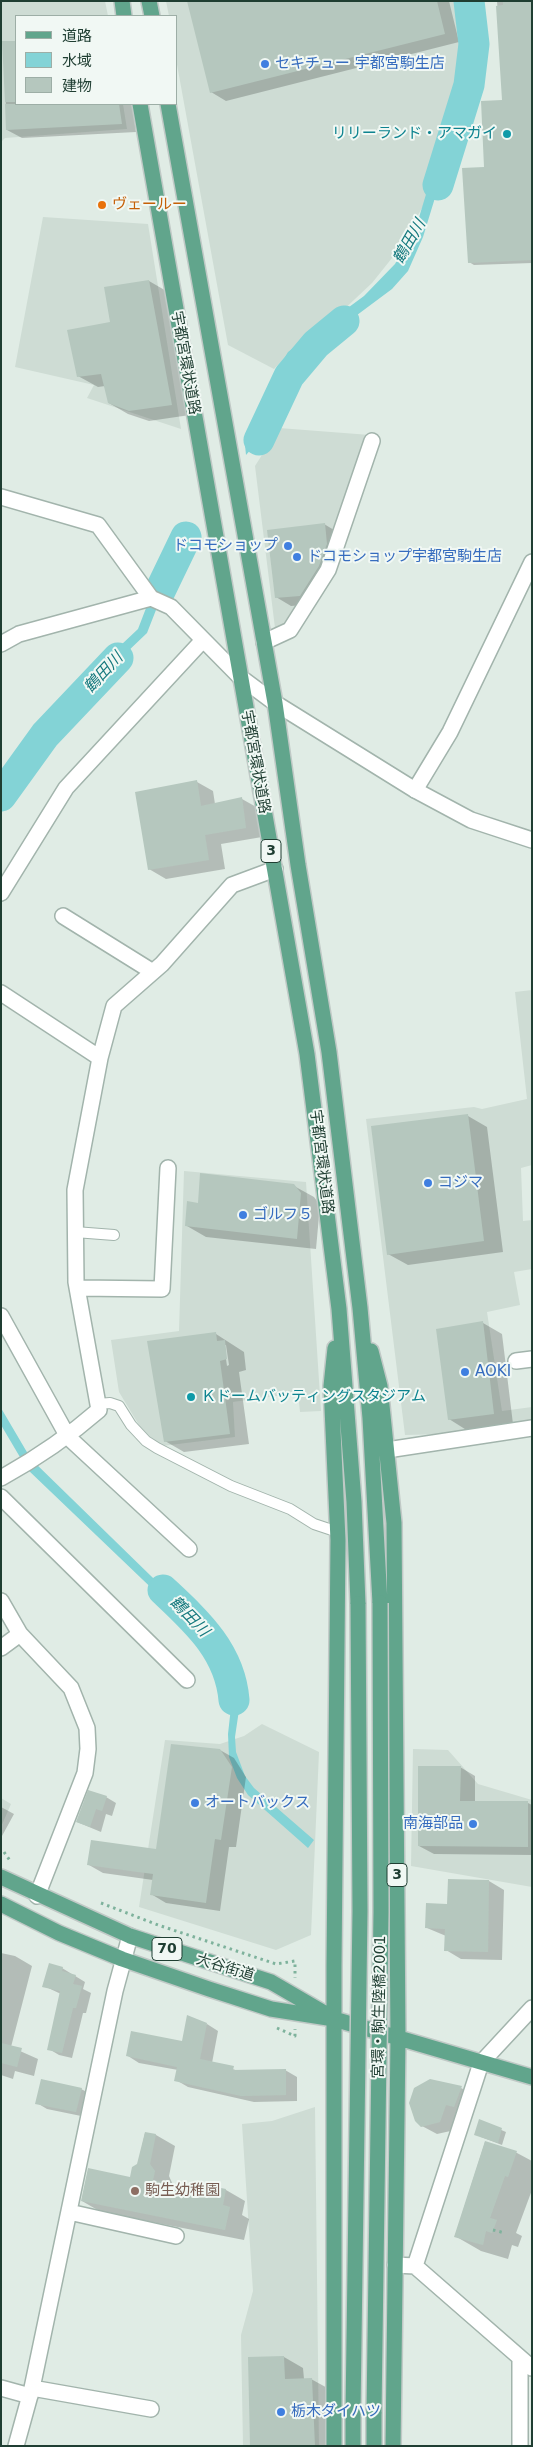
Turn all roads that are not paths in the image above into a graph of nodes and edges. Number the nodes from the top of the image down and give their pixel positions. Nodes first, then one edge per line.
1 (122, 1) edge
2 (149, 1) edge
3 (124, 15) edge
4 (152, 15) edge
5 (140, 105) edge
6 (168, 105) edge
7 (372, 441) dead end
8 (1, 496) edge
9 (532, 562) edge
10 (151, 598) junction
11 (203, 640) junction
12 (264, 642) junction
13 (1, 644) edge
14 (240, 677) junction
15 (275, 703) junction
16 (415, 790) junction
17 (532, 840) edge
18 (275, 869) junction
19 (1, 893) edge
20 (63, 916) dead end
21 (153, 972) junction
22 (1, 993) edge
23 (100, 1058) junction
24 (168, 1168) dead end
25 (76, 1232) junction
26 (114, 1234) dead end
27 (78, 1288) junction
28 (360, 1308) junction
29 (339, 1310) junction
30 (1, 1316) edge
31 (532, 1359) edge
32 (516, 1361) dead end
33 (98, 1404) junction
34 (532, 1428) edge
35 (68, 1437) junction
36 (387, 1450) junction
37 (1, 1478) edge
38 (1, 1496) edge
39 (338, 1532) junction
40 (189, 1549) dead end
41 (1, 1601) edge
42 (380, 1603) joint
43 (358, 1604) joint
44 (20, 1634) junction
45 (1, 1648) edge
46 (187, 1680) dead end
47 (1, 1877) edge
48 (37, 1896) junction
49 (1, 1904) edge
50 (130, 1936) junction
51 (122, 1960) junction
52 (532, 2008) edge
53 (334, 2018) junction
54 (398, 2038) junction
55 (481, 2063) junction
56 (532, 2077) edge
57 (69, 2212) junction
58 (176, 2236) dead end
59 (395, 2265) junction
60 (415, 2266) junction
61 (520, 2358) junction
62 (532, 2368) edge
63 (1, 2388) edge
64 (31, 2392) junction
65 (151, 2409) dead end
66 (16, 2446) edge
67 (334, 2446) edge
68 (353, 2446) edge
69 (374, 2446) edge
70 (393, 2446) edge
71 (520, 2446) edge

1 - 3 main road
2 - 4 main road
5 - 14 main road, 宇都宮環状道路 / 3
6 - 12 main road, 宇都宮環状道路 / 3
7 - 12 street
8 - 10 street
9 - 16 street
10 - 11 street
10 - 13 street
11 - 14 street
11 - 19 street
12 - 15 main road, 宇都宮環状道路 / 3
14 - 15 street
14 - 18 main road, 宇都宮環状道路 / 3
15 - 16 street
15 - 28 main road, 宇都宮環状道路 / 3
16 - 17 street
18 - 21 street
18 - 29 main road, 宇都宮環状道路 / 3
20 - 21 street
21 - 23 street
22 - 23 street
23 - 25 street
24 - 27 street
25 - 26 lane
25 - 27 street
27 - 33 street
28 - 36 main road, 3
28 - 42 main road, 宇都宮環状道路 / 3
29 - 39 main road, 3
29 - 43 main road, 宇都宮環状道路 / 3
30 - 35 street
31 - 32 street
33 - 35 street
33 - 39 lane
34 - 36 street
35 - 37 street
35 - 40 street
36 - 54 main road, 3
38 - 46 street
39 - 53 main road, 3
41 - 44 street
42 - 69 main road, 宮環・駒生陸橋2001 / 3, bridge
43 - 68 main road, 宮環・駒生陸橋2001 / 3, bridge
44 - 45 street
44 - 48 street
47 - 48 main road, 大谷街道 / 70
48 - 50 main road, 大谷街道 / 70
49 - 51 main road, 大谷街道 / 70
50 - 51 street
50 - 53 main road, 大谷街道 / 70
51 - 53 main road, 大谷街道 / 70
51 - 57 street
52 - 55 street
53 - 54 main road, 大谷街道 / 70
53 - 67 main road, 3
54 - 55 main road, 大谷街道 / 70
54 - 59 main road, 3
55 - 56 main road, 大谷街道 / 70
55 - 60 street
57 - 58 street
57 - 64 street
59 - 60 street
59 - 70 main road, 3
60 - 61 street
61 - 62 street
61 - 71 street
63 - 64 street
64 - 65 street
64 - 66 street

